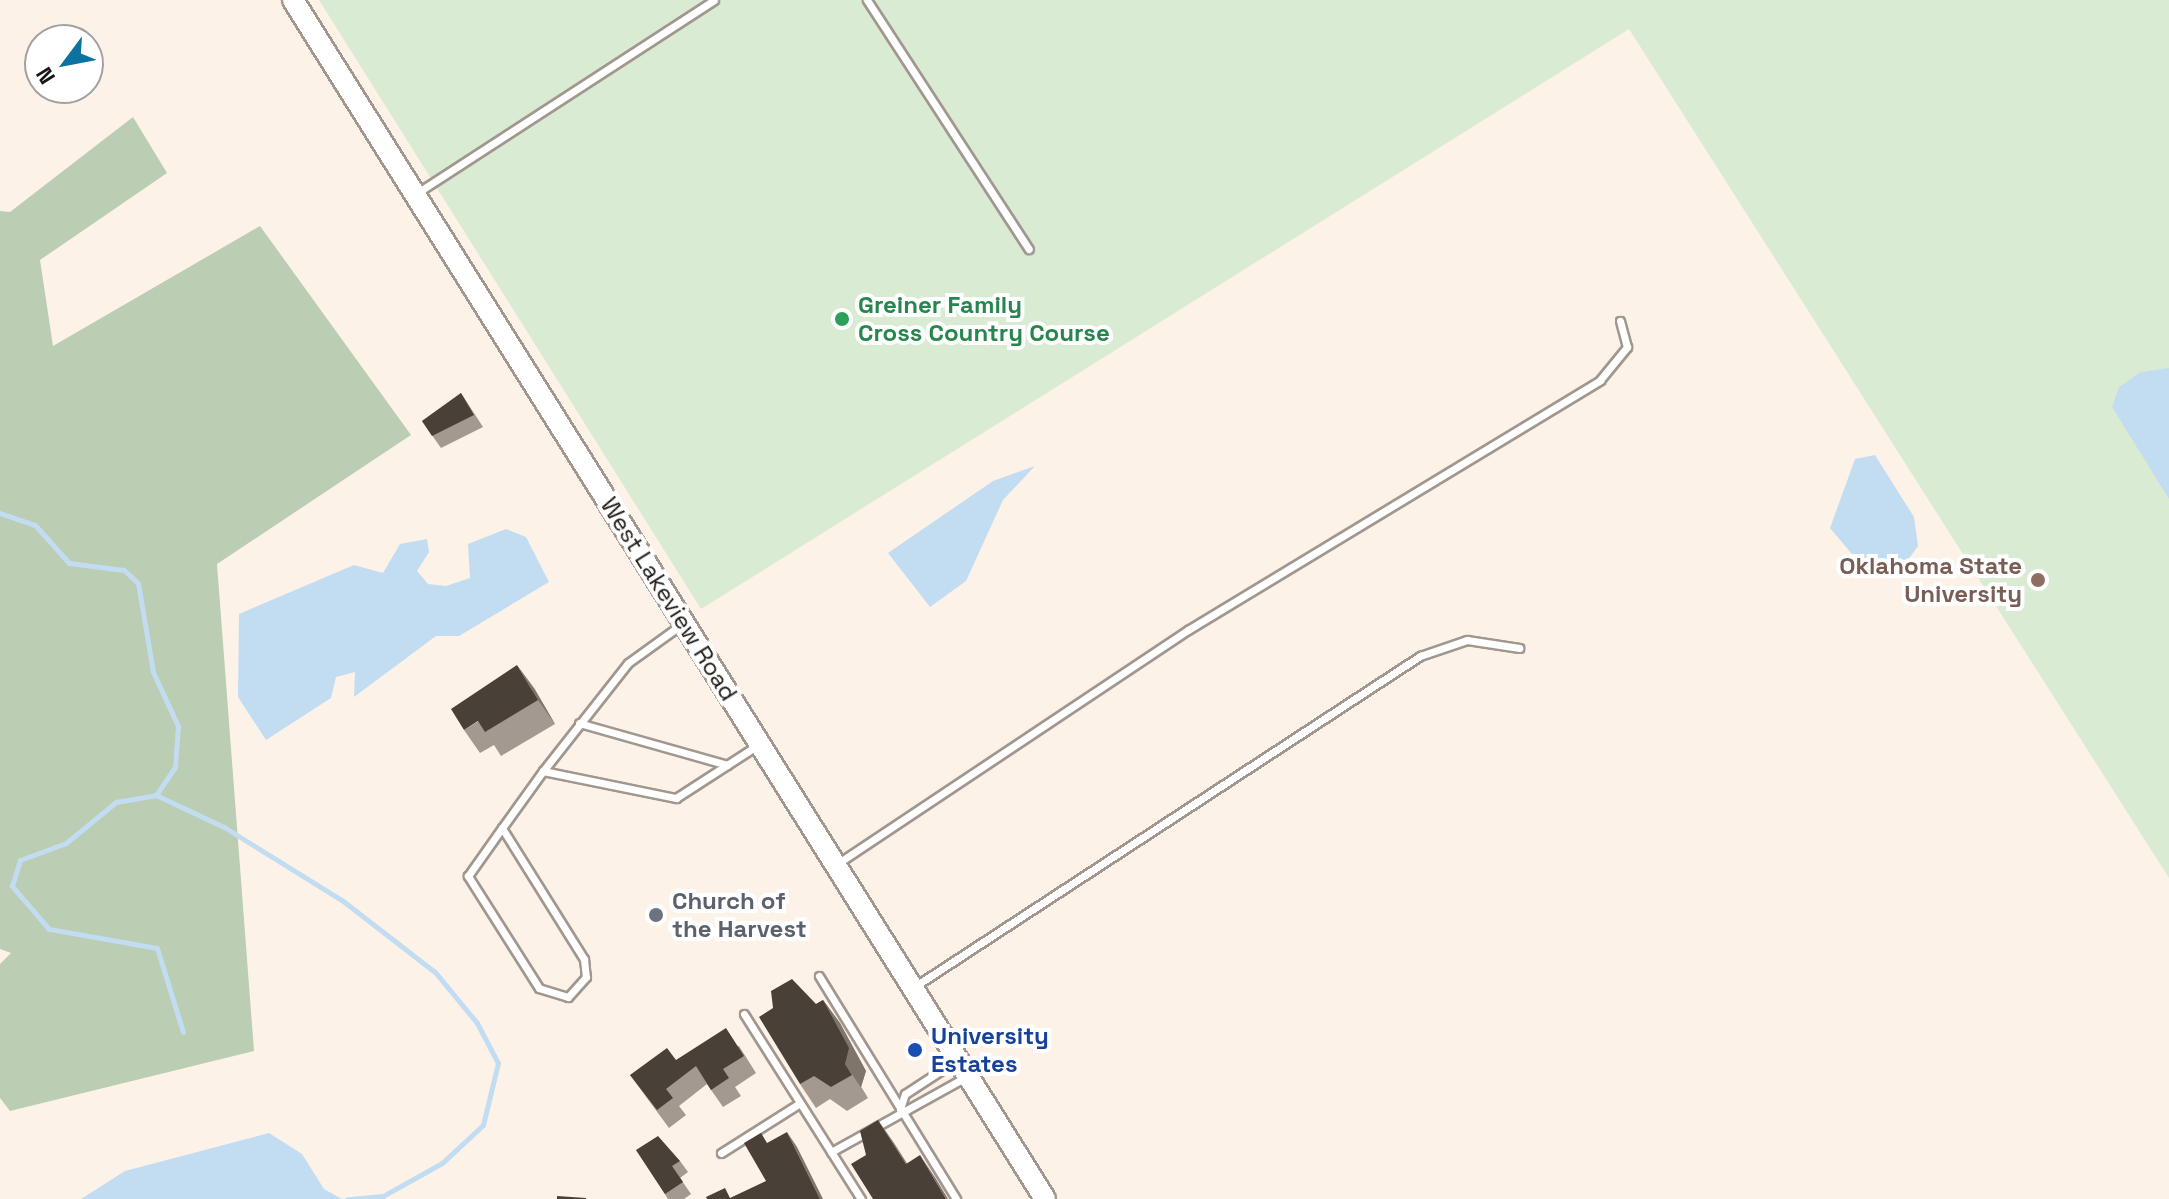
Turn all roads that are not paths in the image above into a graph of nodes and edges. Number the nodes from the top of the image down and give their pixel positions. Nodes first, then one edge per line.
1 (293, 0) edge
2 (714, 0) edge
3 (867, 0) edge
4 (415, 194) junction
5 (1029, 249) dead end
6 (1620, 321) dead end
7 (684, 623) junction
8 (1519, 648) dead end
9 (579, 723) junction
10 (760, 744) junction
11 (727, 765) junction
12 (543, 771) junction
13 (502, 828) junction
14 (835, 865) junction
15 (819, 976) dead end
16 (912, 988) junction
17 (744, 1014) dead end
18 (962, 1068) junction
19 (800, 1103) junction
20 (900, 1109) junction
21 (831, 1152) junction
22 (721, 1153) dead end
23 (861, 1199) edge
24 (956, 1199) edge
25 (1045, 1199) edge

1 - 4 main road, West Lakeview Road
2 - 4 lane
3 - 5 lane
4 - 7 main road, West Lakeview Road
6 - 14 lane
7 - 9 lane
7 - 10 main road, West Lakeview Road
8 - 16 lane
9 - 11 lane
9 - 12 lane
10 - 11 lane
10 - 14 main road, West Lakeview Road
11 - 12 lane
12 - 13 lane
13 - 13 lane
14 - 16 main road, West Lakeview Road
15 - 20 lane
16 - 18 main road, West Lakeview Road
17 - 19 lane
18 - 20 lane
18 - 20 lane
18 - 25 main road, West Lakeview Road
19 - 21 lane
19 - 22 lane
20 - 21 lane
20 - 24 lane
21 - 23 lane

